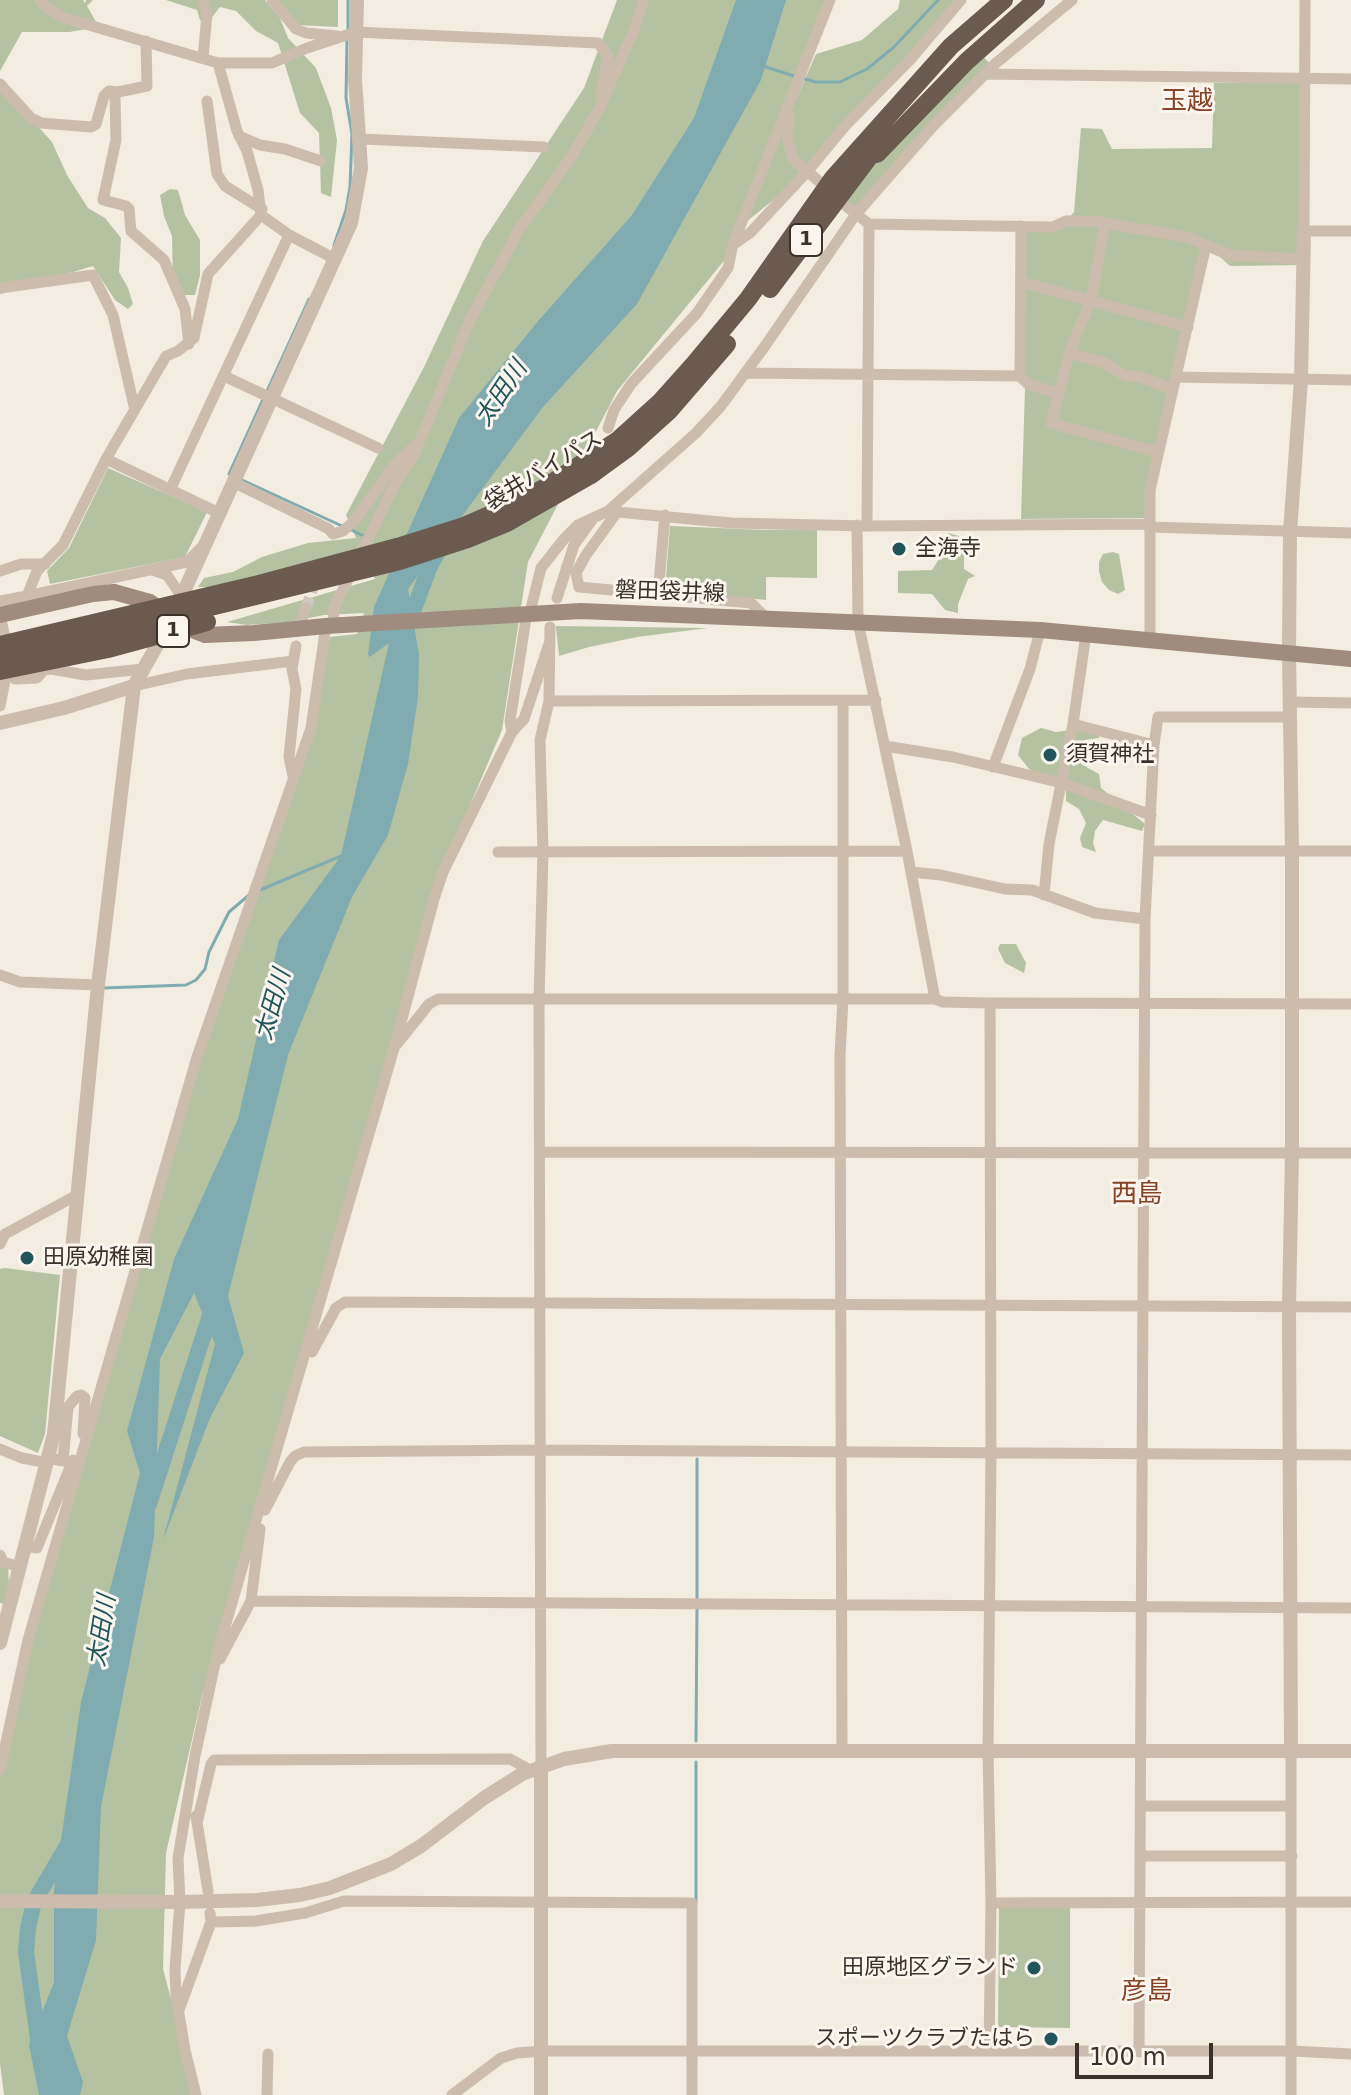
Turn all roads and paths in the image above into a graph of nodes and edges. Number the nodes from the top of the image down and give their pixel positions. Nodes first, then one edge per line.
1 (40, 0) edge
2 (203, 0) edge
3 (272, 0) edge
4 (357, 0) edge
5 (644, 0) edge
6 (830, 0) edge
7 (961, 0) edge
8 (990, 0) edge
9 (1004, 0) edge
10 (1017, 0) edge
11 (1036, 0) edge
12 (1072, 0) edge
13 (1305, 0) edge
14 (349, 34) junction
15 (146, 41) junction
16 (951, 46) junction
17 (203, 58) junction
18 (218, 63) junction
19 (986, 74) junction
20 (1305, 78) junction
21 (1351, 79) edge
22 (0, 84) edge
23 (118, 92) junction
24 (207, 101) dead end
25 (791, 102) junction
26 (599, 109) junction
27 (239, 136) junction
28 (361, 139) junction
29 (544, 147) dead end
30 (321, 161) dead end
31 (807, 172) junction
32 (821, 183) dead end
33 (843, 195) junction
34 (261, 212) junction
35 (856, 214) junction
36 (1105, 223) junction
37 (869, 224) junction
38 (1021, 226) junction
39 (1304, 231) junction
40 (1351, 231) edge
41 (289, 235) junction
42 (733, 244) junction
43 (1206, 245) junction
44 (335, 259) junction
45 (1303, 259) junction
46 (1021, 282) junction
47 (0, 288) edge
48 (1091, 300) junction
49 (1188, 327) junction
50 (189, 344) junction
51 (1069, 353) junction
52 (745, 373) junction
53 (867, 374) junction
54 (224, 376) junction
55 (1020, 376) junction
56 (1301, 380) junction
57 (1351, 380) edge
58 (1175, 383) junction
59 (1059, 394) junction
60 (272, 398) junction
61 (134, 406) junction
62 (608, 428) dead end
63 (425, 429) junction
64 (378, 448) dead end
65 (1157, 452) junction
66 (106, 459) junction
67 (587, 469) junction
68 (233, 482) junction
69 (170, 490) junction
70 (613, 512) junction
71 (219, 513) junction
72 (665, 515) junction
73 (592, 519) junction
74 (862, 526) junction
75 (1148, 526) junction
76 (1290, 532) junction
77 (1351, 533) edge
78 (205, 544) junction
79 (45, 564) junction
80 (151, 570) junction
81 (0, 571) edge
82 (118, 588) junction
83 (658, 594) junction
84 (557, 598) dead end
85 (183, 599) junction
86 (0, 601) edge
87 (26, 602) junction
88 (526, 613) junction
89 (0, 614) edge
90 (767, 619) junction
91 (172, 620) junction
92 (858, 622) junction
93 (333, 625) junction
94 (550, 627) dead end
95 (1040, 630) junction
96 (1086, 634) junction
97 (0, 636) edge
98 (1150, 639) junction
99 (549, 644) junction
100 (0, 645) edge
101 (296, 646) dead end
102 (1289, 652) junction
103 (1351, 659) edge
104 (293, 661) junction
105 (3, 665) edge
106 (143, 669) junction
107 (134, 686) junction
108 (843, 700) junction
109 (876, 700) junction
110 (549, 701) junction
111 (1351, 703) edge
112 (0, 706) edge
113 (1289, 710) junction
114 (0, 723) edge
115 (1073, 724) junction
116 (512, 732) junction
117 (1154, 745) junction
118 (885, 746) junction
119 (993, 767) junction
120 (294, 777) junction
121 (1062, 783) junction
122 (1151, 815) junction
123 (1292, 850) junction
124 (907, 851) junction
125 (1149, 851) junction
126 (1351, 851) edge
127 (498, 852) dead end
128 (543, 852) junction
129 (844, 852) junction
130 (911, 872) junction
131 (1044, 895) junction
132 (1145, 919) junction
133 (0, 975) edge
134 (98, 985) junction
135 (843, 999) junction
136 (935, 999) junction
137 (539, 1000) junction
138 (990, 1003) junction
139 (1145, 1003) junction
140 (1291, 1003) junction
141 (1351, 1004) edge
142 (395, 1045) junction
143 (541, 1152) junction
144 (990, 1152) junction
145 (1145, 1152) junction
146 (1292, 1153) junction
147 (1351, 1153) edge
148 (842, 1154) junction
149 (77, 1195) junction
150 (0, 1244) edge
151 (542, 1304) junction
152 (840, 1304) junction
153 (990, 1305) junction
154 (1143, 1306) junction
155 (1289, 1307) junction
156 (1351, 1307) edge
157 (302, 1371) junction
158 (85, 1441) junction
159 (0, 1449) edge
160 (541, 1450) junction
161 (1143, 1453) junction
162 (840, 1454) junction
163 (1290, 1454) junction
164 (991, 1455) junction
165 (1351, 1455) edge
166 (48, 1460) junction
167 (258, 1518) junction
168 (26, 1546) junction
169 (0, 1555) edge
170 (20, 1567) junction
171 (251, 1601) junction
172 (539, 1602) junction
173 (841, 1604) junction
174 (991, 1604) junction
175 (1141, 1606) junction
176 (1290, 1608) junction
177 (1351, 1608) edge
178 (0, 1640) edge
179 (214, 1667) junction
180 (842, 1751) junction
181 (988, 1751) junction
182 (1142, 1751) junction
183 (1291, 1751) junction
184 (1351, 1751) edge
185 (195, 1756) junction
186 (536, 1768) junction
187 (0, 1770) edge
188 (1141, 1806) junction
189 (1291, 1806) junction
190 (197, 1823) junction
191 (1140, 1856) junction
192 (1292, 1856) junction
193 (208, 1891) dead end
194 (0, 1901) edge
195 (541, 1901) junction
196 (173, 1902) junction
197 (1351, 1902) edge
198 (991, 1903) junction
199 (1292, 1903) junction
200 (1140, 1904) junction
201 (179, 2010) junction
202 (542, 2051) junction
203 (989, 2051) junction
204 (1292, 2051) junction
205 (1139, 2052) junction
206 (695, 2053) junction
207 (268, 2054) dead end
208 (1351, 2054) edge
209 (196, 2095) edge
210 (267, 2095) edge
211 (452, 2095) edge
212 (541, 2095) edge
213 (692, 2095) edge
214 (1291, 2095) edge

1 - 15 street
2 - 17 street
3 - 14 street
4 - 14 street
5 - 26 street
6 - 25 street
7 - 31 street
8 - 16 highway
9 - 16 highway, 袋井バイパス / 1
10 - 33 highway, 袋井バイパス / 1
11 - 33 highway
12 - 19 street
13 - 20 street
14 - 18 street
14 - 26 street
14 - 28 street
15 - 17 street
15 - 23 street
16 - 67 highway, 袋井バイパス / 1
17 - 18 street
18 - 27 street
19 - 20 street
19 - 35 street
20 - 21 street
20 - 39 street
22 - 23 street
23 - 50 street
24 - 34 street
25 - 31 street
25 - 42 street
26 - 63 street
27 - 30 street
27 - 34 street
28 - 29 street
28 - 44 street
31 - 32 street
31 - 42 street
33 - 35 street
33 - 67 highway, 袋井バイパス / 1
34 - 41 street
34 - 50 street
35 - 37 street
35 - 52 street
36 - 38 street
36 - 43 street
36 - 48 street
37 - 38 street
37 - 53 street
38 - 46 street
39 - 40 street
39 - 45 street
41 - 44 street
41 - 54 street
42 - 62 street
43 - 45 street
43 - 49 street
44 - 60 street
45 - 56 street
46 - 48 street
46 - 55 street
47 - 61 street
48 - 49 street
48 - 51 street
49 - 58 street
50 - 61 street
51 - 58 street
51 - 59 street
52 - 53 street
52 - 70 street
53 - 55 street
53 - 74 street
54 - 60 street
54 - 69 street
55 - 59 street
56 - 57 street
56 - 58 street
56 - 76 street
58 - 65 street
59 - 65 street
60 - 64 street
60 - 68 street
61 - 66 street
63 - 68 street
63 - 93 street
65 - 75 street
66 - 69 street
66 - 79 street
67 - 85 highway, 袋井バイパス / 1, bridge
67 - 105 highway, 袋井バイパス / 1, bridge
68 - 71 street
69 - 71 street
70 - 72 street
70 - 73 street
70 - 83 street
71 - 78 street
72 - 74 street
72 - 83 street
73 - 84 street
73 - 88 street
74 - 75 street
74 - 92 street
75 - 76 street
75 - 98 street
76 - 77 street
76 - 102 street
78 - 80 street
78 - 85 street
79 - 81 street
79 - 87 street
80 - 82 street
80 - 85 street
82 - 87 main road, bridge
82 - 91 main road, 磐田袋井線
83 - 90 street
85 - 91 street
85 - 97 main road, bridge
85 - 100 highway, 袋井バイパス / 1, bridge
86 - 87 street
87 - 89 highway, bridge
88 - 90 main road, 磐田袋井線
88 - 93 main road, 磐田袋井線
88 - 116 street
89 - 105 street
90 - 92 main road, 磐田袋井線
91 - 93 main road, 磐田袋井線
91 - 106 street
92 - 95 main road, 磐田袋井線
92 - 109 street
93 - 120 street
94 - 99 street
95 - 96 main road, 磐田袋井線
95 - 119 street
96 - 98 main road, 磐田袋井線
96 - 115 street
98 - 102 main road, 磐田袋井線
99 - 110 street
99 - 116 street
101 - 104 street
102 - 103 main road, 磐田袋井線
102 - 113 street
104 - 107 street
104 - 120 street
105 - 106 street
105 - 112 street
106 - 107 street
107 - 114 street
107 - 134 street
108 - 109 street
108 - 110 street
108 - 129 street
109 - 118 street
110 - 128 street
111 - 113 street
113 - 117 street
113 - 123 street
115 - 117 street
115 - 121 street
116 - 142 street
117 - 122 street
118 - 119 street
118 - 124 street
119 - 121 street
120 - 158 street
121 - 122 street
121 - 131 street
122 - 125 street
123 - 125 street
123 - 126 street
123 - 140 street
124 - 129 street
124 - 130 street
125 - 132 street
127 - 128 street
128 - 129 street
128 - 137 street
129 - 135 street
130 - 131 street
130 - 136 street
131 - 132 street
132 - 139 street
133 - 134 street
134 - 149 street
135 - 136 street
135 - 137 street
135 - 148 street
136 - 138 street
137 - 142 street
137 - 143 street
138 - 139 street
138 - 144 street
139 - 140 street
139 - 145 street
140 - 141 street
140 - 146 street
142 - 157 street
143 - 148 street
143 - 151 street
144 - 145 street
144 - 148 street
144 - 153 street
145 - 146 street
145 - 154 street
146 - 147 street
146 - 155 street
148 - 152 street
149 - 150 street
149 - 166 street
151 - 152 street
151 - 157 street
151 - 160 street
152 - 153 street
152 - 162 street
153 - 154 street
153 - 164 street
154 - 155 street
154 - 161 street
155 - 156 street
155 - 163 street
157 - 167 street
158 - 166 street
158 - 168 street
158 - 187 street
159 - 166 street
160 - 162 street
160 - 167 street
160 - 172 street
161 - 163 street
161 - 164 street
161 - 175 street
162 - 164 street
162 - 173 street
163 - 165 street
163 - 176 street
164 - 174 street
166 - 168 street
167 - 171 street
167 - 179 street
168 - 170 street
169 - 170 street
170 - 178 street
171 - 172 street
171 - 179 street
172 - 173 street
172 - 186 street
173 - 174 street
173 - 180 street
174 - 175 street
174 - 181 street
175 - 176 street
175 - 182 street
176 - 177 street
176 - 183 street
179 - 185 street
180 - 181 street
180 - 186 street
181 - 182 street
181 - 198 street
182 - 183 street
182 - 188 street
183 - 184 street
183 - 189 street
185 - 190 street
185 - 196 street
186 - 190 street
186 - 195 street
186 - 196 street
188 - 189 street
188 - 191 street
189 - 192 street
190 - 193 street
191 - 192 street
191 - 200 street
192 - 199 street
194 - 196 street
195 - 201 street
195 - 202 street
195 - 206 street
196 - 201 street
197 - 199 street
198 - 200 street
198 - 203 street
199 - 200 street
199 - 204 street
200 - 205 street
201 - 209 street
202 - 206 street
202 - 211 street
202 - 212 street
203 - 205 street
203 - 206 street
204 - 205 street
204 - 208 street
204 - 214 street
206 - 213 street
207 - 210 street

